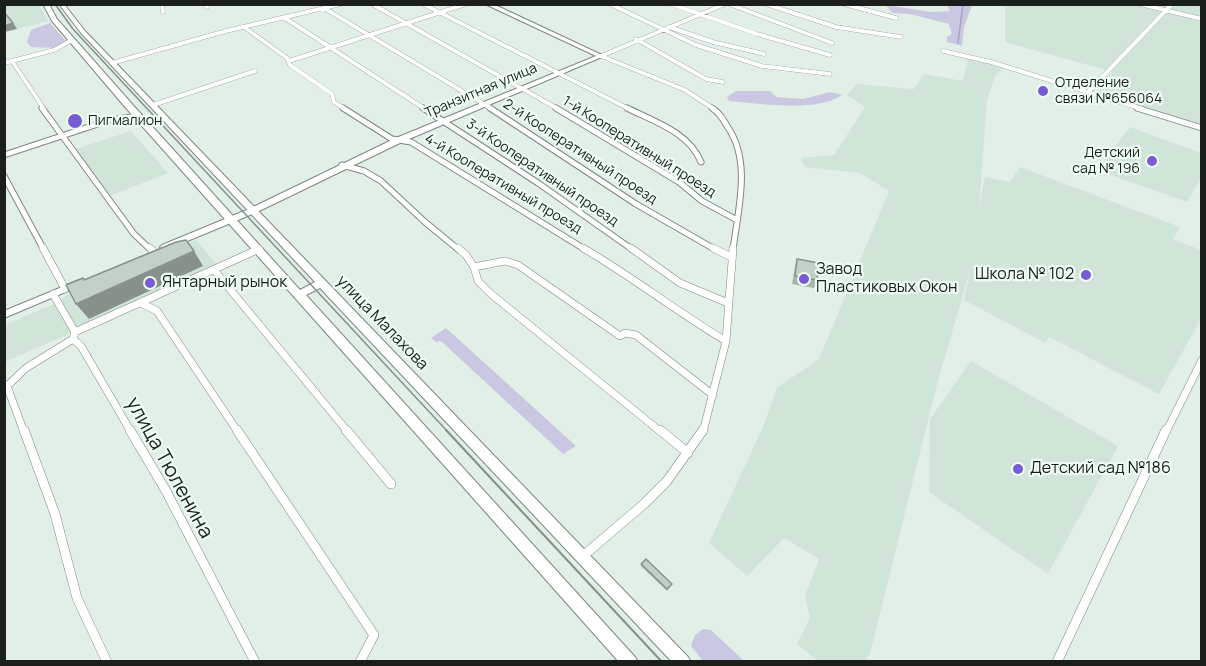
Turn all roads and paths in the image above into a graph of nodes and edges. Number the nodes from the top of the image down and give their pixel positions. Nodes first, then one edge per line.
1 (46, 4) edge
2 (61, 4) edge
3 (162, 4) edge
4 (341, 4) edge
5 (372, 4) edge
6 (423, 4) edge
7 (466, 4) edge
8 (487, 4) edge
9 (610, 4) edge
10 (671, 4) edge
11 (725, 4) edge
12 (729, 4) edge
13 (766, 4) edge
14 (844, 4) edge
15 (1140, 4) edge
16 (1172, 4) edge
17 (324, 8) junction
18 (1166, 11) junction
19 (163, 12) dead end
20 (440, 13) junction
21 (699, 15) junction
22 (285, 18) junction
23 (896, 18) dead end
24 (1202, 19) edge
25 (406, 23) junction
26 (244, 27) junction
27 (80, 28) junction
28 (667, 28) junction
29 (64, 32) junction
30 (370, 35) junction
31 (901, 37) dead end
32 (636, 39) junction
33 (72, 40) junction
34 (832, 43) dead end
35 (331, 47) junction
36 (79, 48) junction
37 (54, 50) junction
38 (943, 51) dead end
39 (764, 54) dead end
40 (830, 55) dead end
41 (601, 56) junction
42 (12, 61) junction
43 (289, 61) junction
44 (4, 63) edge
45 (112, 63) junction
46 (255, 71) dead end
47 (559, 73) junction
48 (830, 74) dead end
49 (723, 82) dead end
50 (522, 88) junction
51 (1088, 92) junction
52 (485, 104) junction
53 (153, 105) junction
54 (129, 106) junction
55 (139, 116) junction
56 (110, 120) junction
57 (444, 121) junction
58 (1202, 128) edge
59 (61, 136) junction
60 (399, 140) junction
61 (4, 155) edge
62 (701, 162) dead end
63 (342, 165) junction
64 (4, 176) edge
65 (252, 210) junction
66 (232, 219) junction
67 (737, 220) junction
68 (259, 249) junction
69 (154, 252) junction
70 (143, 256) edge
71 (731, 257) junction
72 (474, 267) junction
73 (214, 270) junction
74 (93, 277) edge
75 (321, 283) junction
76 (65, 289) junction
77 (53, 294) junction
78 (300, 294) junction
79 (141, 303) junction
80 (728, 303) junction
81 (4, 315) edge
82 (74, 335) junction
83 (726, 341) junction
84 (1202, 360) edge
85 (713, 395) junction
86 (688, 453) junction
87 (391, 484) dead end
88 (583, 556) junction
89 (107, 662) edge
90 (255, 662) edge
91 (360, 662) edge
92 (630, 662) edge
93 (683, 662) edge
94 (1058, 662) edge

1 - 29 main road
2 - 27 main road, улица Малахова
3 - 19 street
4 - 17 street
5 - 25 street, 1-й Кооперативный проезд
6 - 20 street
7 - 20 street
8 - 41 main road
9 - 28 street
10 - 21 street
11 - 21 street, Транзитная улица
12 - 34 street
13 - 31 street
14 - 23 street
15 - 18 street
16 - 18 street
17 - 22 street
17 - 30 street, 2-й Кооперативный проезд
18 - 24 street
18 - 51 street
20 - 25 street
20 - 47 street
21 - 28 street, Транзитная улица
21 - 40 street
22 - 26 street
22 - 35 street, 3-й Кооперативный проезд
25 - 30 street
25 - 50 street, 1-й Кооперативный проезд
26 - 43 street, 4-й Кооперативный проезд
26 - 45 street
27 - 29 main road
27 - 45 main road, улица Малахова
28 - 32 street, Транзитная улица
28 - 39 street
28 - 48 street
29 - 33 main road
30 - 35 street
30 - 52 street, 2-й Кооперативный проезд
32 - 41 street, Транзитная улица
32 - 49 street
33 - 36 main road
33 - 37 street
35 - 43 street
35 - 57 street, 3-й Кооперативный проезд
36 - 37 street
36 - 54 main road
37 - 42 street
38 - 51 street
41 - 47 main road, Транзитная улица
41 - 67 street
42 - 44 street
42 - 59 street
43 - 60 street, 4-й Кооперативный проезд
45 - 53 main road, улица Малахова
46 - 53 street
47 - 50 main road, Транзитная улица
47 - 62 street
50 - 52 main road, Транзитная улица
50 - 67 street, 1-й Кооперативный проезд
51 - 58 street
52 - 57 main road, Транзитная улица
52 - 71 street, 2-й Кооперативный проезд
53 - 65 main road, улица Малахова
54 - 55 main road
54 - 56 street
55 - 56 street
55 - 66 main road
56 - 59 street
57 - 60 main road, Транзитная улица
57 - 80 street, 3-й Кооперативный проезд
59 - 61 street
59 - 69 street
60 - 63 main road, Транзитная улица
60 - 83 street, 4-й Кооперативный проезд
63 - 65 main road, Транзитная улица
63 - 72 street
64 - 76 street
65 - 66 main road, Транзитная улица
65 - 75 main road, улица Малахова
66 - 68 main road
66 - 69 main road, Транзитная улица
67 - 71 street
68 - 73 street
68 - 78 main road
69 - 70 main road, Транзитная улица
71 - 80 street
72 - 85 street
72 - 86 street
73 - 79 street
73 - 87 street
74 - 76 main road
75 - 78 main road
75 - 88 main road, улица Малахова
76 - 77 main road
77 - 81 main road
77 - 82 street, улица Тюленина
78 - 92 main road
79 - 82 street
79 - 91 street
80 - 83 street
82 - 89 street
82 - 90 street, улица Тюленина
83 - 85 street
84 - 94 street
85 - 86 street
86 - 88 street
88 - 93 main road, улица Малахова

